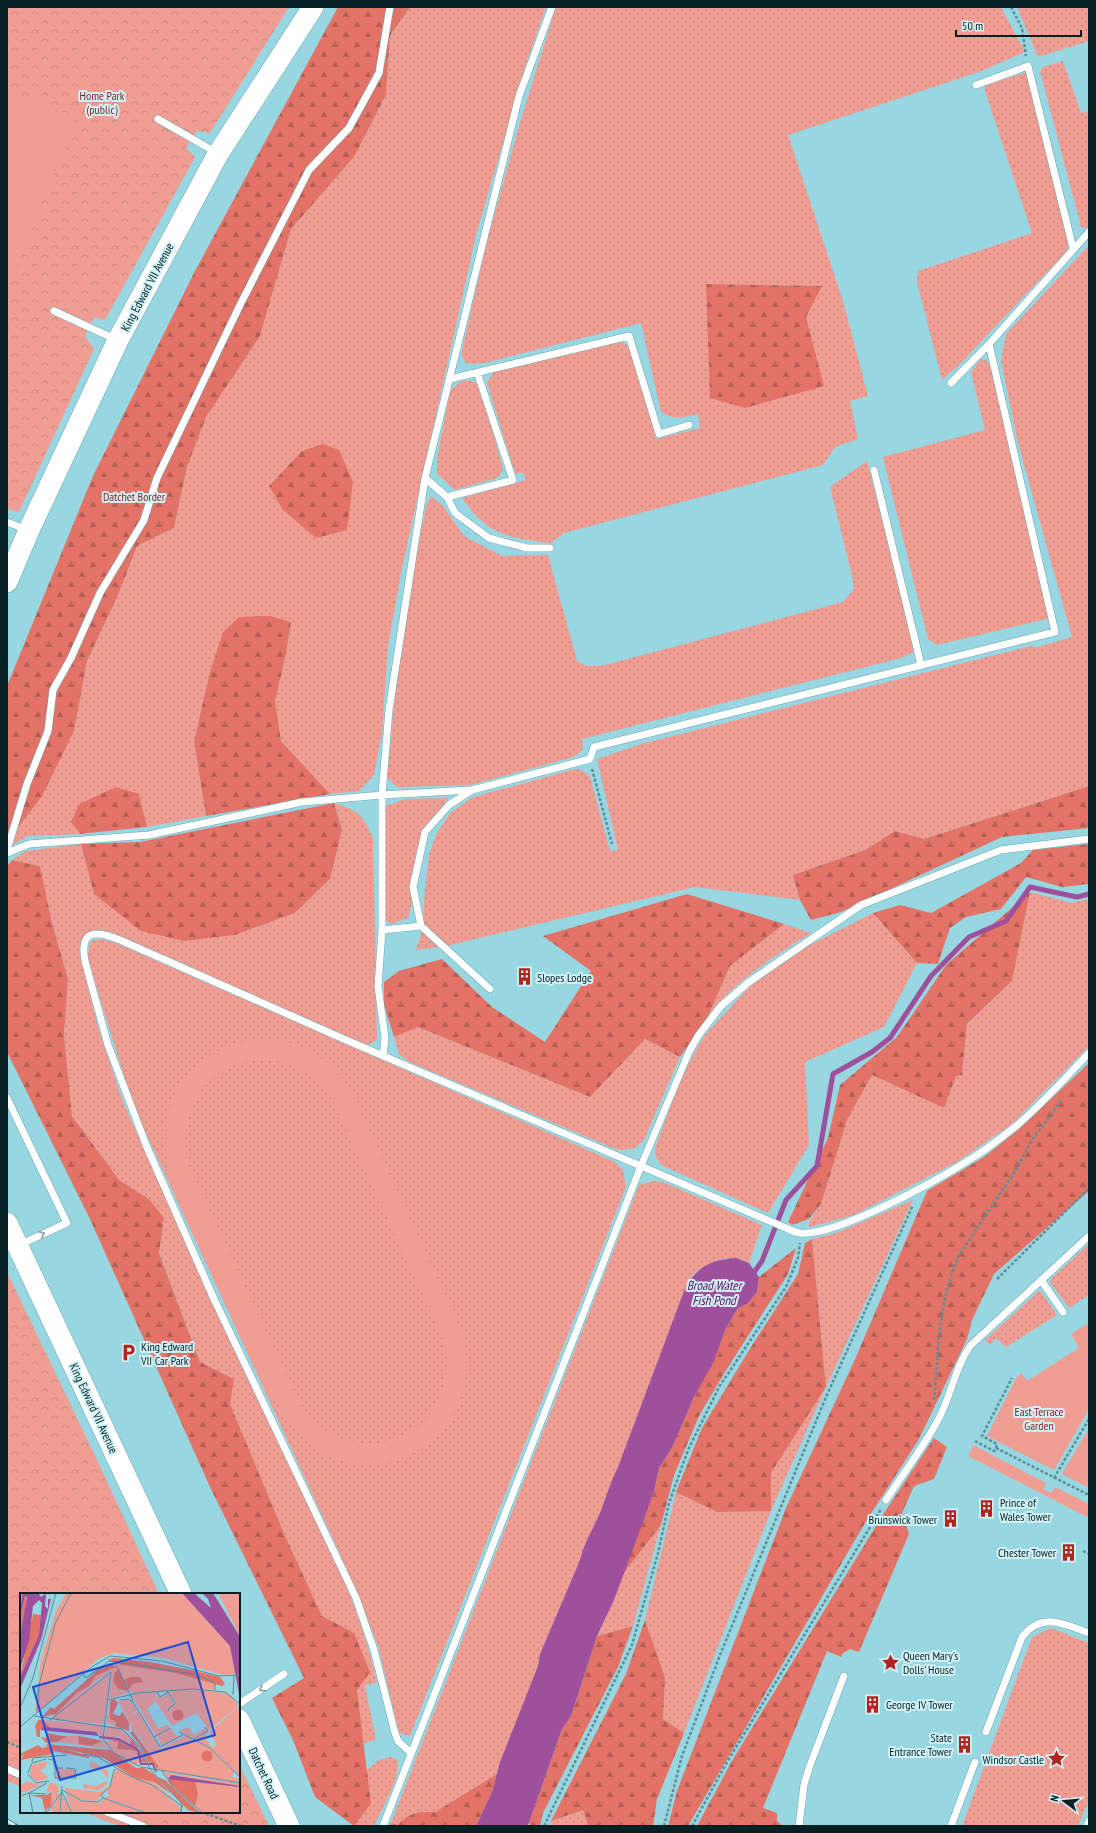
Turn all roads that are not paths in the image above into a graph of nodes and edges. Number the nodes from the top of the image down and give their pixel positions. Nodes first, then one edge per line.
1 (313, 7) edge
2 (390, 7) edge
3 (552, 7) edge
4 (976, 85) dead end
5 (158, 119) dead end
6 (218, 154) junction
7 (1089, 232) edge
8 (1074, 248) junction
9 (54, 310) dead end
10 (118, 340) junction
11 (989, 344) junction
12 (477, 372) junction
13 (450, 379) junction
14 (951, 383) dead end
15 (689, 425) dead end
16 (874, 470) dead end
17 (425, 478) junction
18 (447, 497) junction
19 (7, 522) edge
20 (29, 530) junction
21 (550, 548) dead end
22 (7, 582) edge
23 (921, 665) junction
24 (472, 790) junction
25 (382, 795) junction
26 (1089, 839) edge
27 (7, 850) edge
28 (7, 853) edge
29 (421, 926) junction
30 (382, 930) junction
31 (490, 989) dead end
32 (1089, 1053) edge
33 (383, 1056) junction
34 (7, 1098) edge
35 (641, 1166) junction
36 (7, 1223) edge
37 (1089, 1236) edge
38 (18, 1245) junction
39 (1041, 1280) junction
40 (1063, 1312) dead end
41 (886, 1500) road end
42 (182, 1593) edge
43 (1089, 1634) edge
44 (284, 1674) dead end
45 (844, 1676) dead end
46 (240, 1703) edge
47 (240, 1722) edge
48 (986, 1732) dead end
49 (411, 1753) junction
50 (975, 1762) dead end
51 (7, 1769) edge
52 (20, 1775) edge
53 (110, 1813) edge
54 (1089, 1821) edge
55 (143, 1826) edge
56 (288, 1826) edge
57 (382, 1826) edge
58 (799, 1826) edge
59 (951, 1826) edge
60 (1087, 1826) edge

1 - 6 main road, King Edward VII Avenue
2 - 27 lane
3 - 13 lane
4 - 8 lane
5 - 6 lane
6 - 10 main road, King Edward VII Avenue
7 - 8 lane
8 - 11 lane
9 - 10 lane
10 - 20 main road, King Edward VII Avenue
11 - 14 lane
11 - 23 lane
12 - 13 lane
12 - 15 lane
12 - 18 lane
13 - 17 lane
16 - 23 lane
17 - 18 lane
17 - 25 lane
18 - 21 lane
19 - 20 lane
20 - 22 main road, King Edward VII Avenue
23 - 24 lane
24 - 25 lane
24 - 29 lane
25 - 28 lane
25 - 30 lane
26 - 35 lane
29 - 30 lane
29 - 31 lane
30 - 33 lane
32 - 35 lane
33 - 35 lane
33 - 49 lane
38 -> 34 lane
35 - 49 lane
36 - 38 main road, King Edward VII Avenue
37 - 39 lane
38 - 42 main road, King Edward VII Avenue
39 - 40 lane
39 - 41 lane
43 - 48 lane
44 -> 46 lane
45 - 58 lane
47 - 56 main road, Datchet Road
49 - 57 lane
50 - 59 lane
51 - 52 lane
53 - 55 lane
54 - 60 lane

